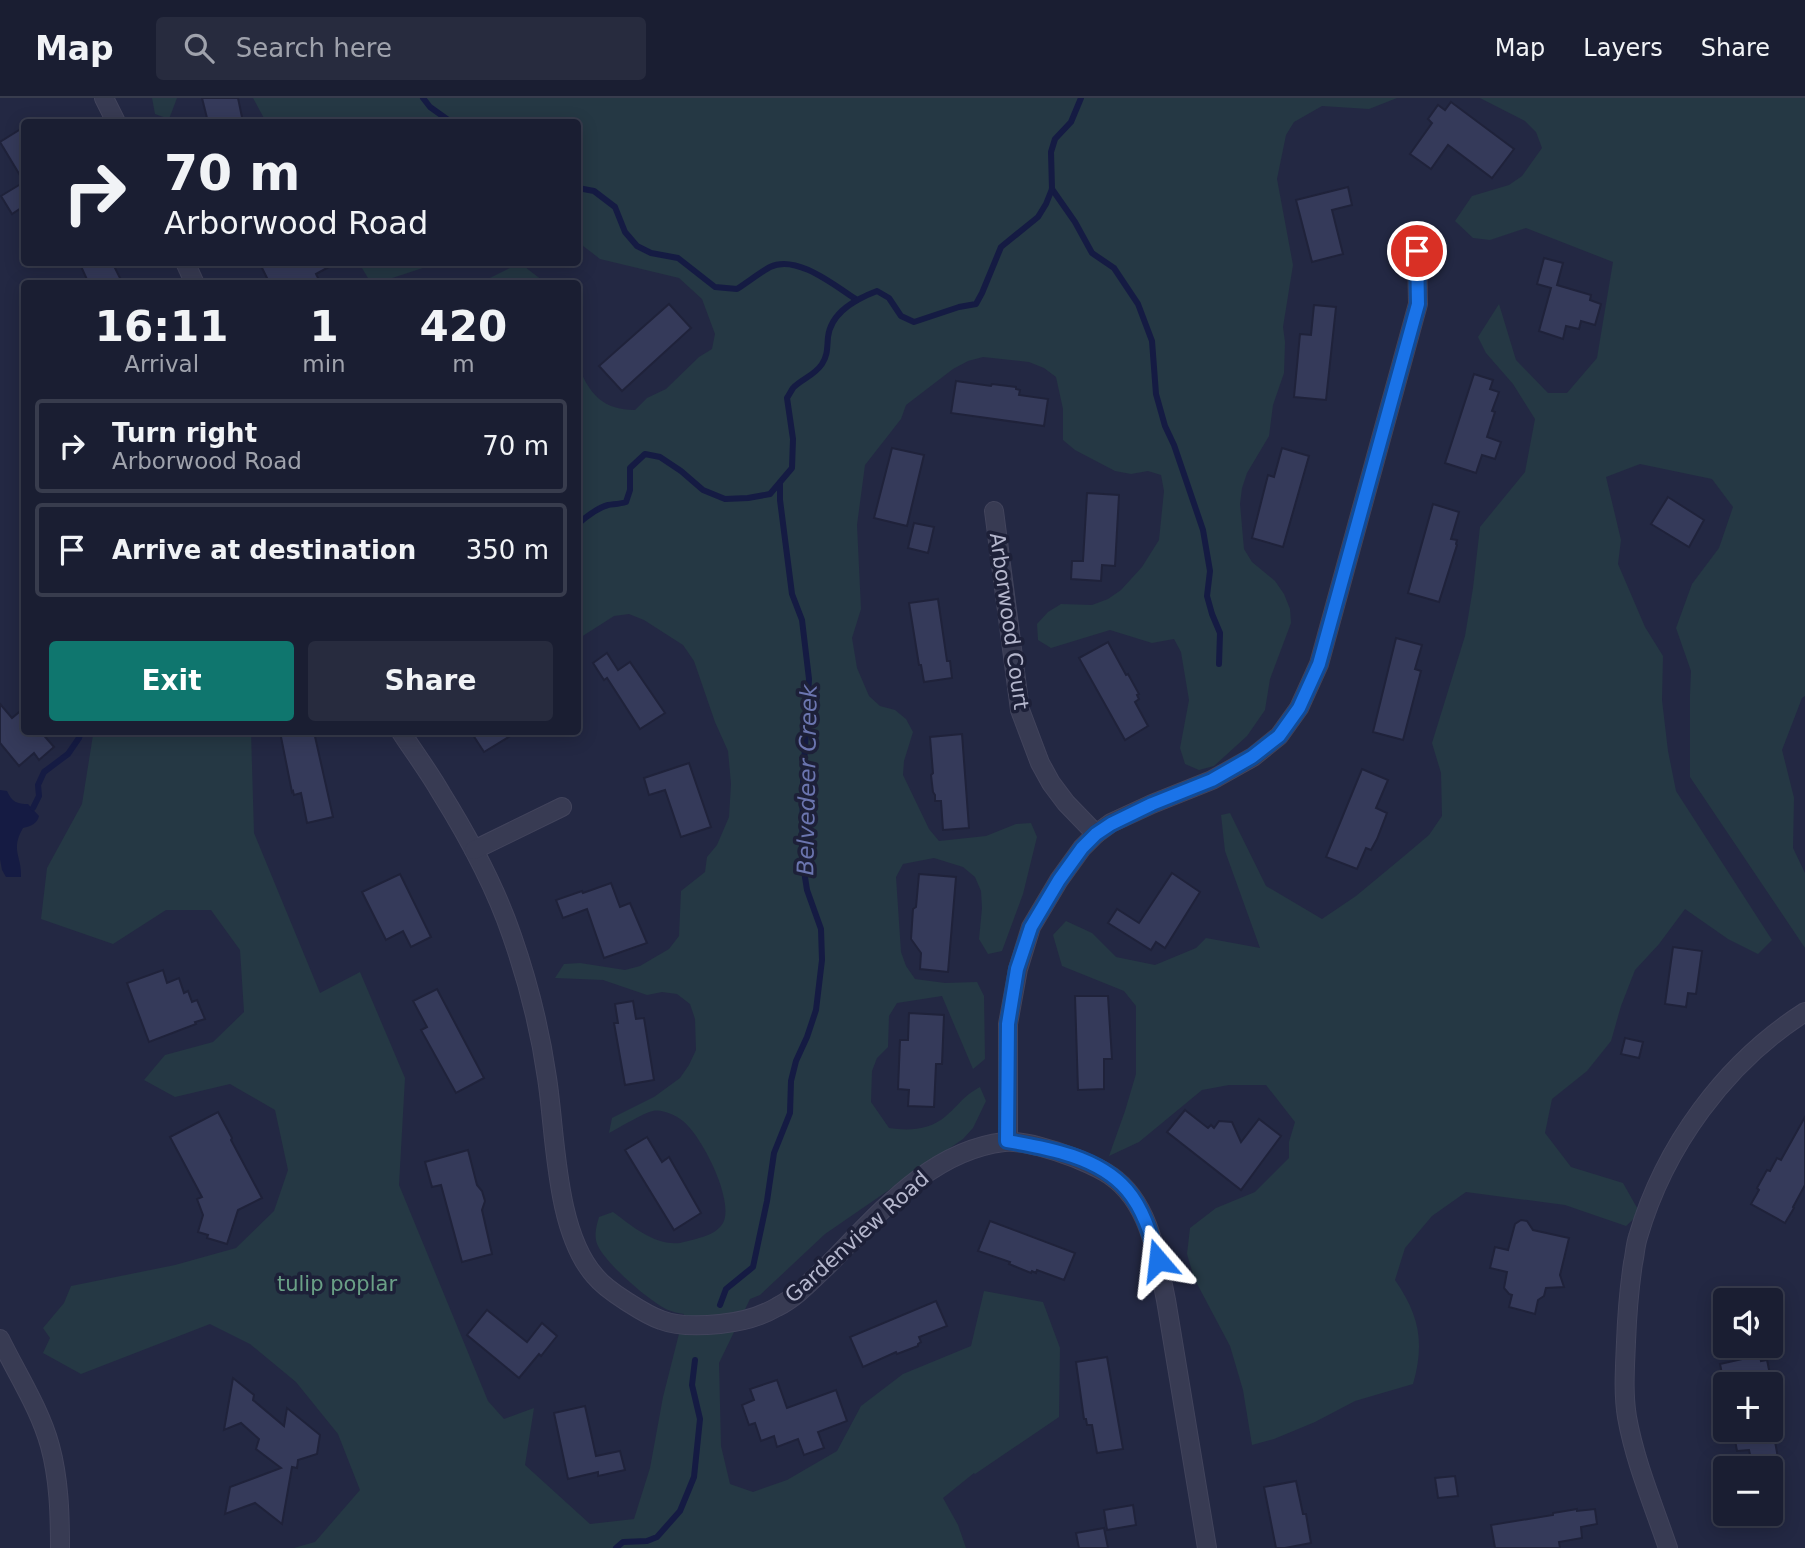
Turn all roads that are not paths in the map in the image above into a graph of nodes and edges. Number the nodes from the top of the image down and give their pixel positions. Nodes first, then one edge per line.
1 (104, 98) edge
2 (114, 119) edge
3 (1417, 251) dead end
4 (994, 512) dead end
5 (403, 735) edge
6 (562, 807) dead end
7 (1096, 834) junction
8 (474, 850) junction
9 (1805, 1012) edge
10 (1007, 1141) junction
11 (0, 1339) edge
12 (60, 1548) edge
13 (1207, 1548) edge
14 (1668, 1548) edge

1 - 2 street
3 - 7 street
4 - 7 street, Arborwood Court
5 - 8 street, Gardenview Road
6 - 8 street
7 - 10 street
8 - 10 street, Gardenview Road
9 - 14 street
10 - 13 street, Gardenview Road
11 - 12 street

